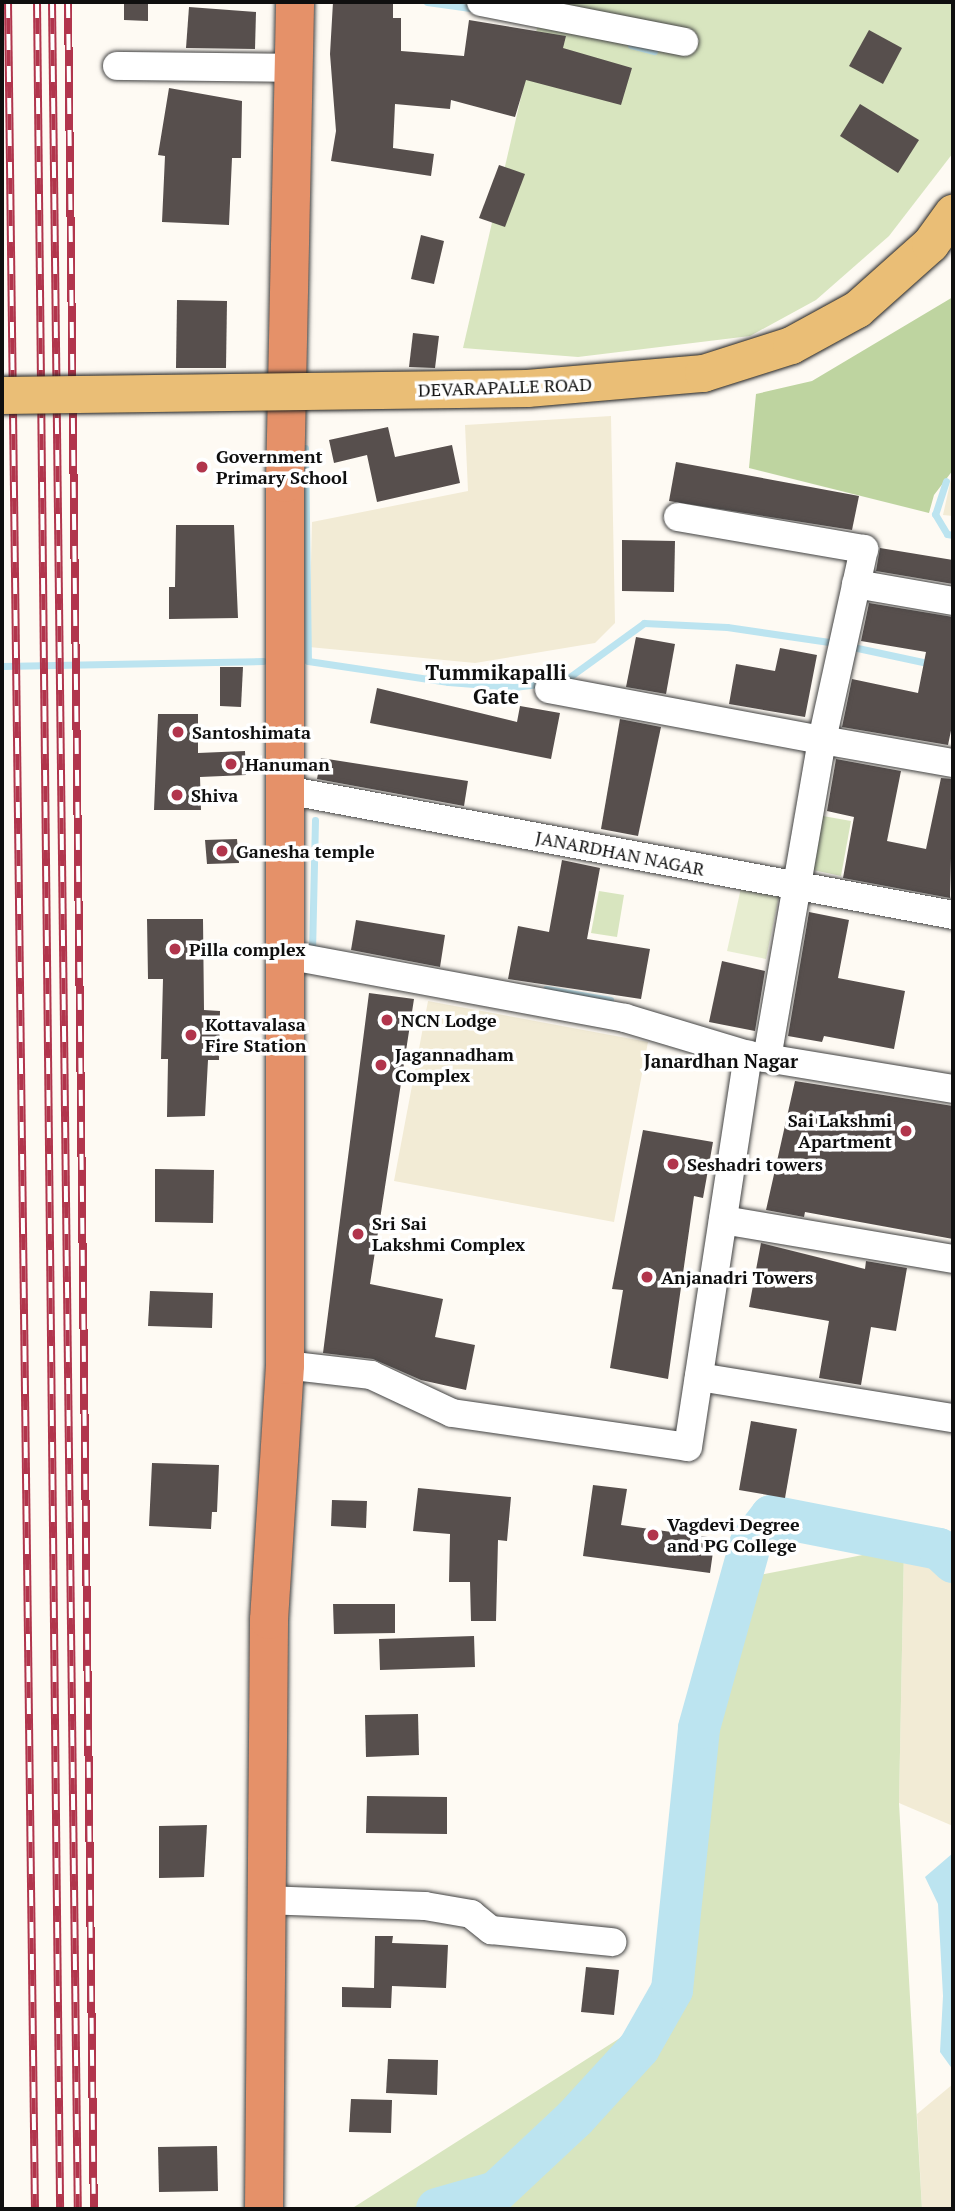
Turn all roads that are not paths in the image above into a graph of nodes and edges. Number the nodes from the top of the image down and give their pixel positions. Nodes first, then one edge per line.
1 (295, 2) edge
2 (481, 2) edge
3 (684, 41) dead end
4 (117, 66) dead end
5 (294, 68) junction
6 (953, 212) edge
7 (2, 395) edge
8 (678, 517) dead end
9 (856, 584) junction
10 (953, 601) edge
11 (549, 689) dead end
12 (822, 740) junction
13 (953, 763) edge
14 (286, 790) junction
15 (796, 886) junction
16 (953, 915) edge
17 (286, 955) junction
18 (758, 1057) junction
19 (953, 1089) edge
20 (723, 1220) junction
21 (953, 1259) edge
22 (285, 1365) junction
23 (699, 1377) junction
24 (953, 1418) edge
25 (264, 1900) junction
26 (611, 1942) dead end
27 (264, 2209) edge

1 - 5 highway
2 - 3 street
4 - 5 street
5 - 14 highway
6 - 7 main road, DEVARAPALLE ROAD, bridge
8 - 9 street
9 - 10 street
9 - 12 street
11 - 12 street
12 - 13 street
12 - 15 street
14 - 15 street, JANARDHAN NAGAR
14 - 17 highway
15 - 16 street, JANARDHAN NAGAR
15 - 18 street
17 - 18 street
17 - 22 highway
18 - 19 street
18 - 20 street
20 - 21 street
20 - 23 street
22 - 23 street
22 - 25 highway
23 - 24 street
25 - 26 street
25 - 27 highway

